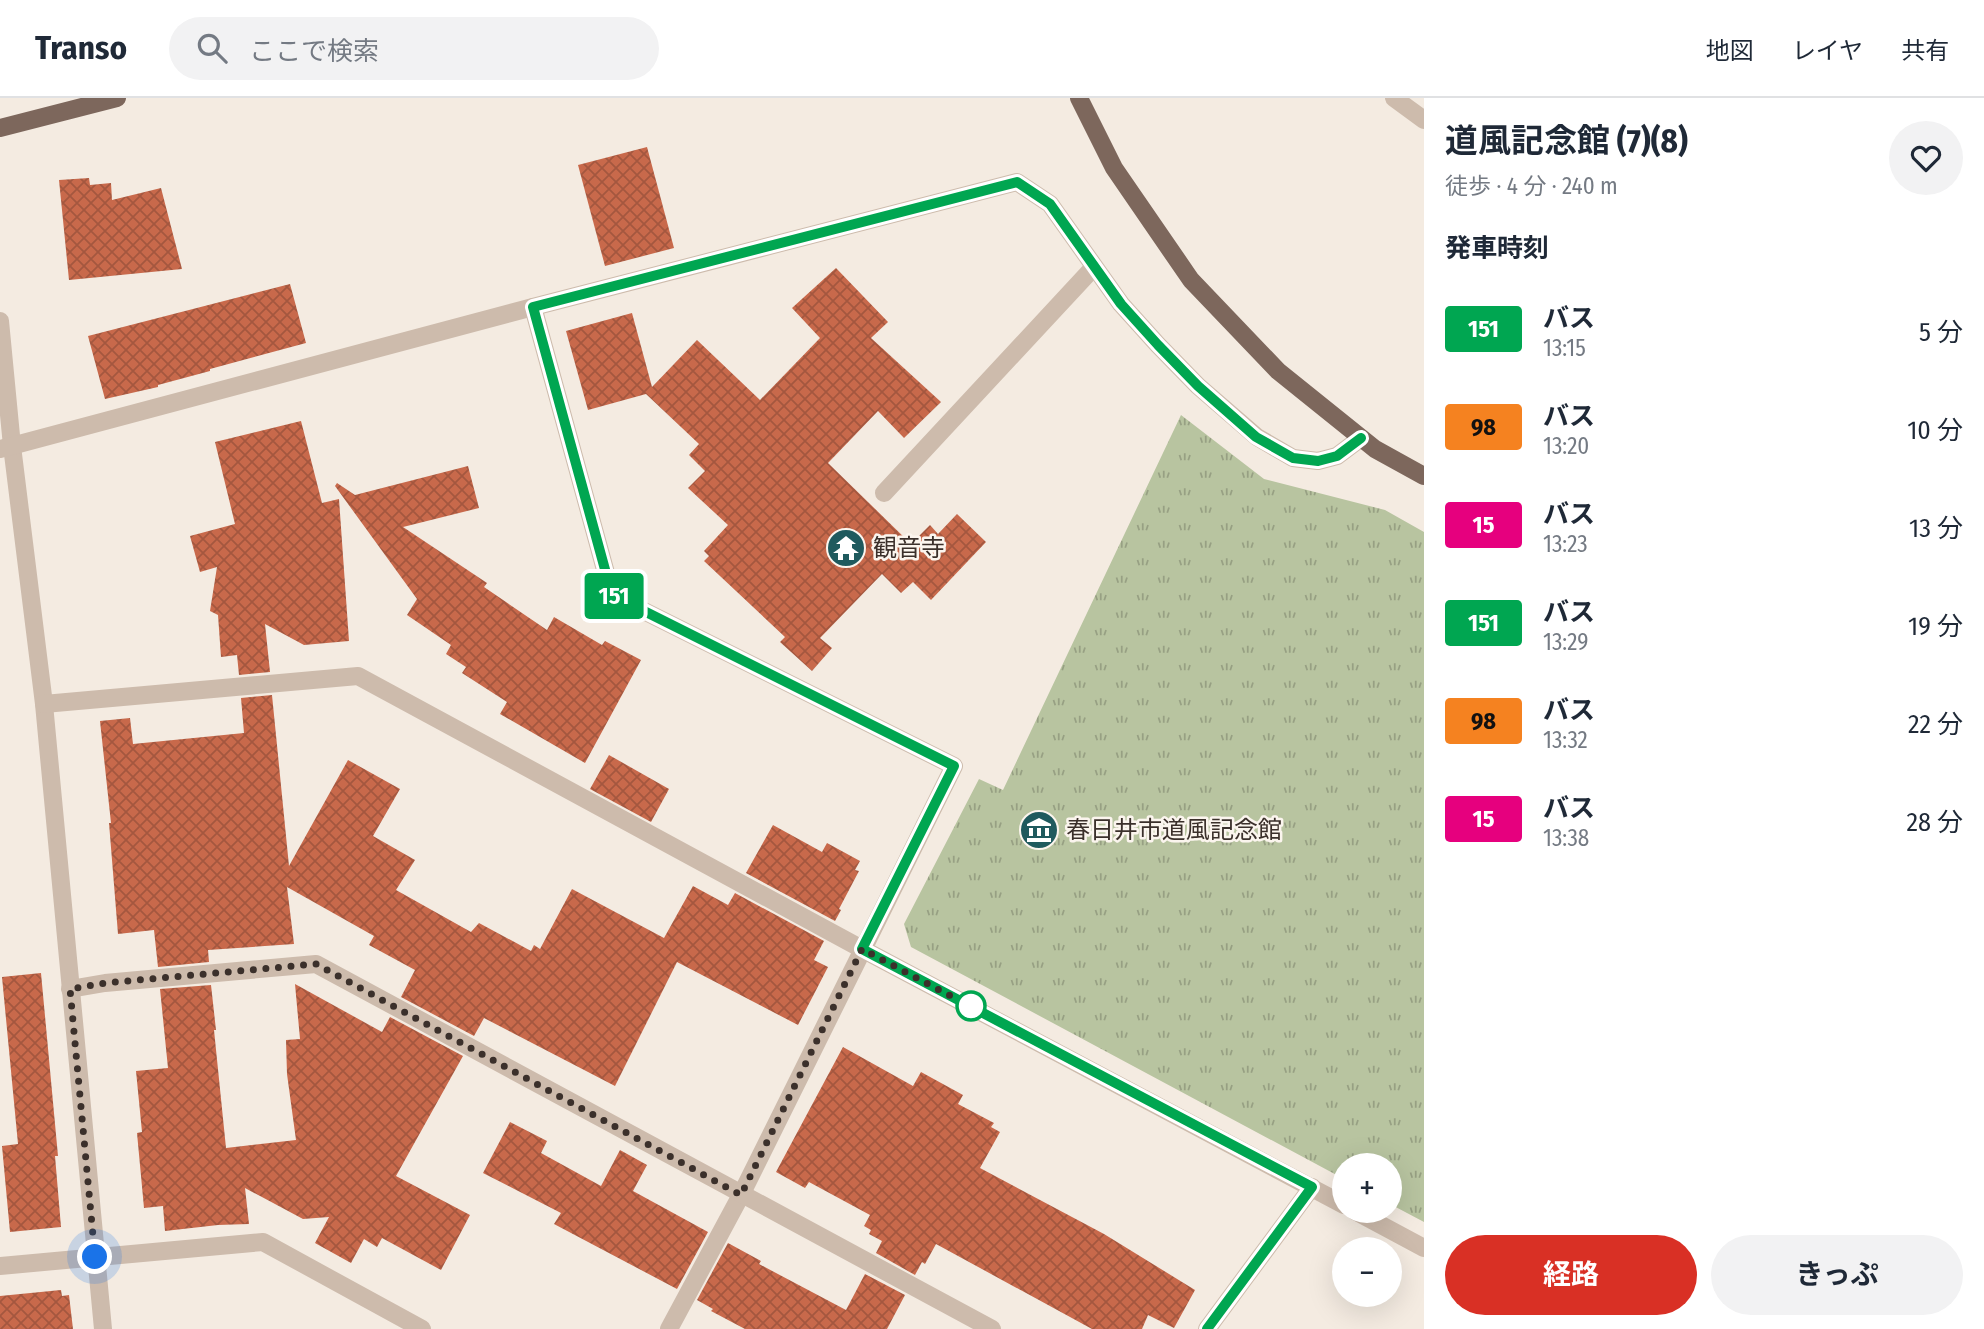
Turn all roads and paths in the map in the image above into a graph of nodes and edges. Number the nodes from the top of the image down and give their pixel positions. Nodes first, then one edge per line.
1 (117, 98) edge
2 (1079, 98) edge
3 (1394, 98) edge
4 (1424, 120) edge
5 (0, 128) edge
6 (1094, 267) junction
7 (533, 307) junction
8 (0, 321) edge
9 (1361, 438) junction
10 (6, 447) edge
11 (1424, 476) edge
12 (884, 493) dead end
13 (44, 704) junction
14 (862, 949) junction
15 (70, 989) junction
16 (1312, 1187) junction
17 (741, 1195) junction
18 (1332, 1198) edge
19 (1377, 1223) edge
20 (1424, 1248) edge
21 (95, 1257) junction
22 (0, 1266) edge
23 (103, 1329) edge
24 (422, 1329) edge
25 (669, 1329) edge
26 (992, 1329) edge
27 (1207, 1329) edge

1 - 5 main road
2 - 9 main road
3 - 4 street
6 - 7 street
6 - 9 street
6 - 12 street
7 - 10 street
7 - 14 street
8 - 10 street
9 - 11 main road
10 - 13 street
13 - 14 street
13 - 15 street
14 - 16 street
14 - 17 street
15 - 17 street
15 - 21 street
16 - 18 street
16 - 27 street
17 - 25 street
17 - 26 street
19 - 20 street
21 - 22 street
21 - 23 street
21 - 24 street

